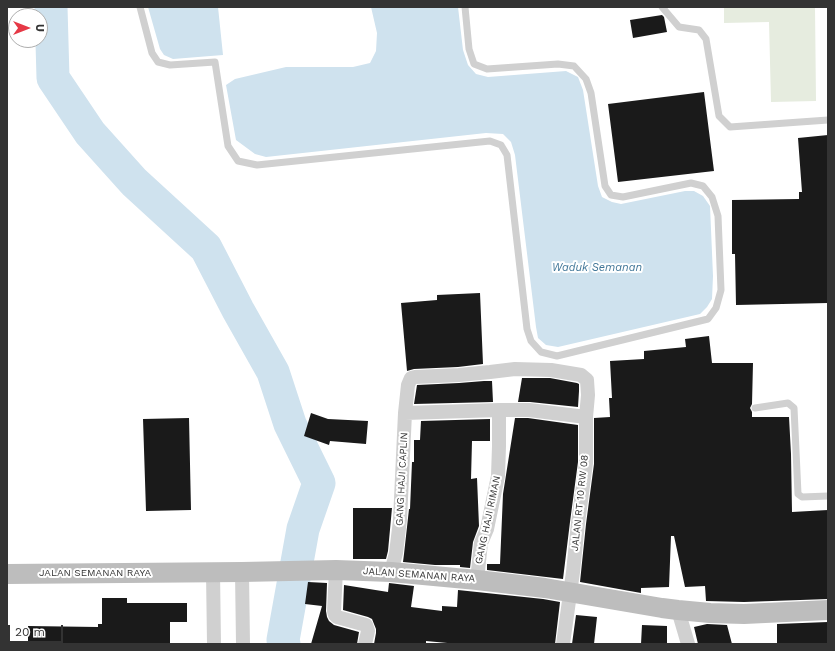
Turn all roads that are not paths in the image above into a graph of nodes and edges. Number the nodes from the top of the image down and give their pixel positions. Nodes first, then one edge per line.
1 (140, 7) edge
2 (466, 7) edge
3 (662, 7) edge
4 (828, 120) edge
5 (408, 385) joint
6 (755, 408) dead end
7 (499, 410) junction
8 (405, 413) junction
9 (586, 417) junction
10 (828, 496) edge
11 (336, 570) junction
12 (213, 572) junction
13 (242, 572) junction
14 (391, 572) junction
15 (7, 574) edge
16 (477, 580) junction
17 (571, 592) junction
18 (678, 610) junction
19 (828, 610) edge
20 (214, 644) edge
21 (243, 644) edge
22 (365, 644) edge
23 (564, 644) edge
24 (688, 644) edge

1 - 2 lane
3 - 4 lane
5 - 8 street, GANG HAJI CAPLIN
5 - 9 street, JALAN RT 10 RW 08
6 - 10 lane
7 - 8 street
7 - 9 street
7 - 16 street, GANG HAJI RIMAN
8 - 14 street, GANG HAJI CAPLIN
9 - 17 street, JALAN RT 10 RW 08
11 - 13 street, JALAN SEMANAN RAYA
11 - 14 street, JALAN SEMANAN RAYA
11 - 22 street
12 - 13 street, JALAN SEMANAN RAYA
12 - 15 street, JALAN SEMANAN RAYA
12 - 20 street
13 - 21 street
14 - 16 street, JALAN SEMANAN RAYA
16 - 17 street, JALAN SEMANAN RAYA
17 - 18 street, JALAN SEMANAN RAYA
17 - 23 street, JALAN RT 10 RW 08
18 - 19 street, JALAN SEMANAN RAYA
18 - 24 street

